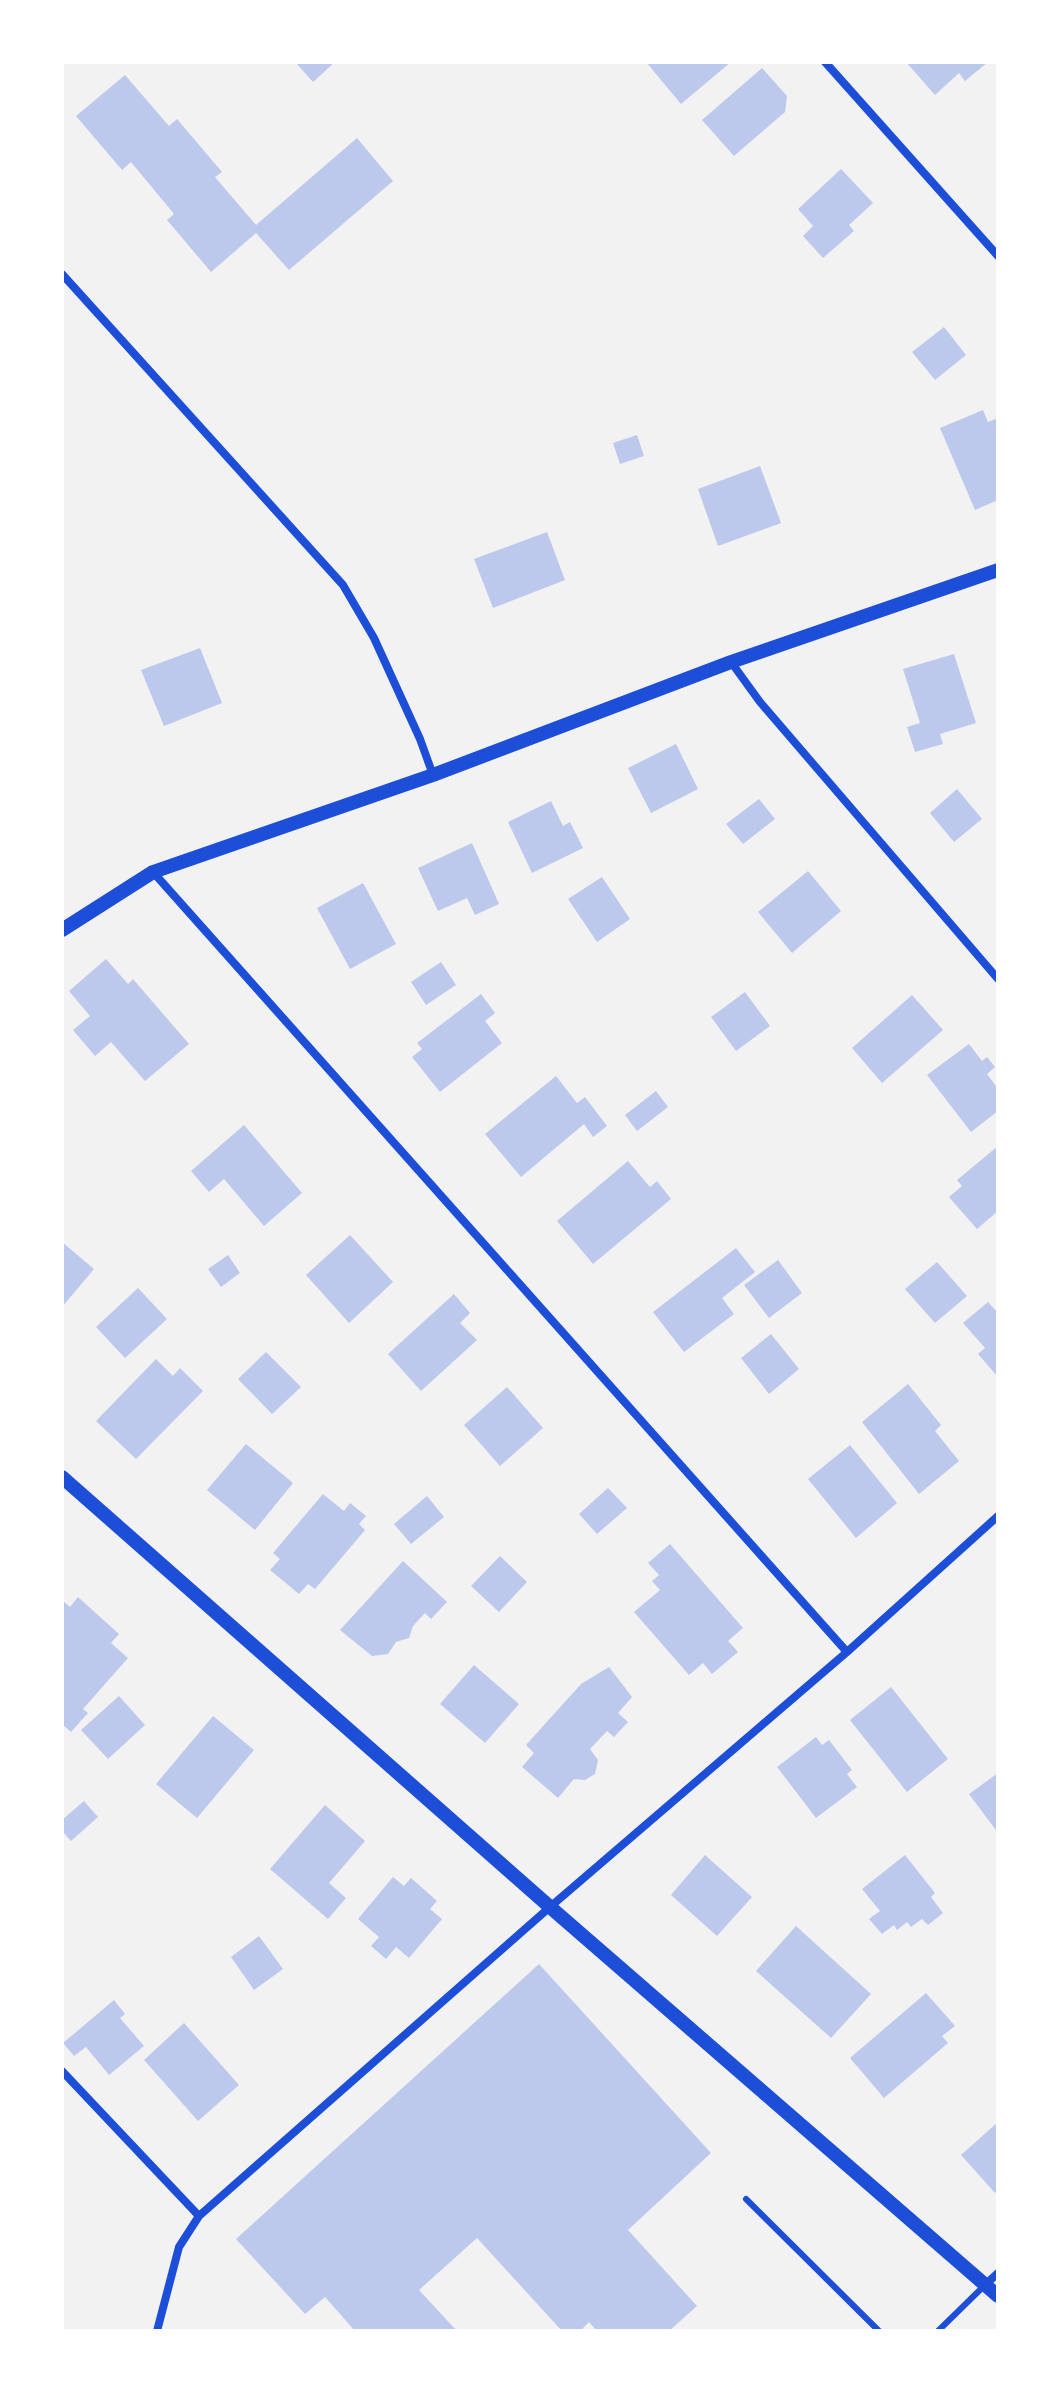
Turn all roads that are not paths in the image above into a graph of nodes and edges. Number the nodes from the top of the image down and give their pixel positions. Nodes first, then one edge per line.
1 (825, 62) edge
2 (998, 256) edge
3 (62, 274) edge
4 (998, 570) edge
5 (731, 662) junction
6 (433, 775) junction
7 (153, 872) junction
8 (62, 930) edge
9 (998, 979) edge
10 (62, 1477) edge
11 (998, 1516) edge
12 (847, 1652) junction
13 (550, 1907) junction
14 (62, 2071) edge
15 (746, 2199) dead end
16 (199, 2216) junction
17 (998, 2273) edge
18 (985, 2285) junction
19 (998, 2296) edge
20 (157, 2331) edge
21 (879, 2331) edge
22 (938, 2331) edge

1 - 2 street
3 - 6 street
4 - 5 street
5 - 6 street
5 - 9 street
6 - 7 street
7 - 8 street
7 - 12 street
10 - 13 street
11 - 12 street
12 - 13 street
13 - 16 street
13 - 18 street
14 - 16 street
15 - 21 lane
16 - 20 street
17 - 18 street
18 - 19 street
18 - 22 lane

